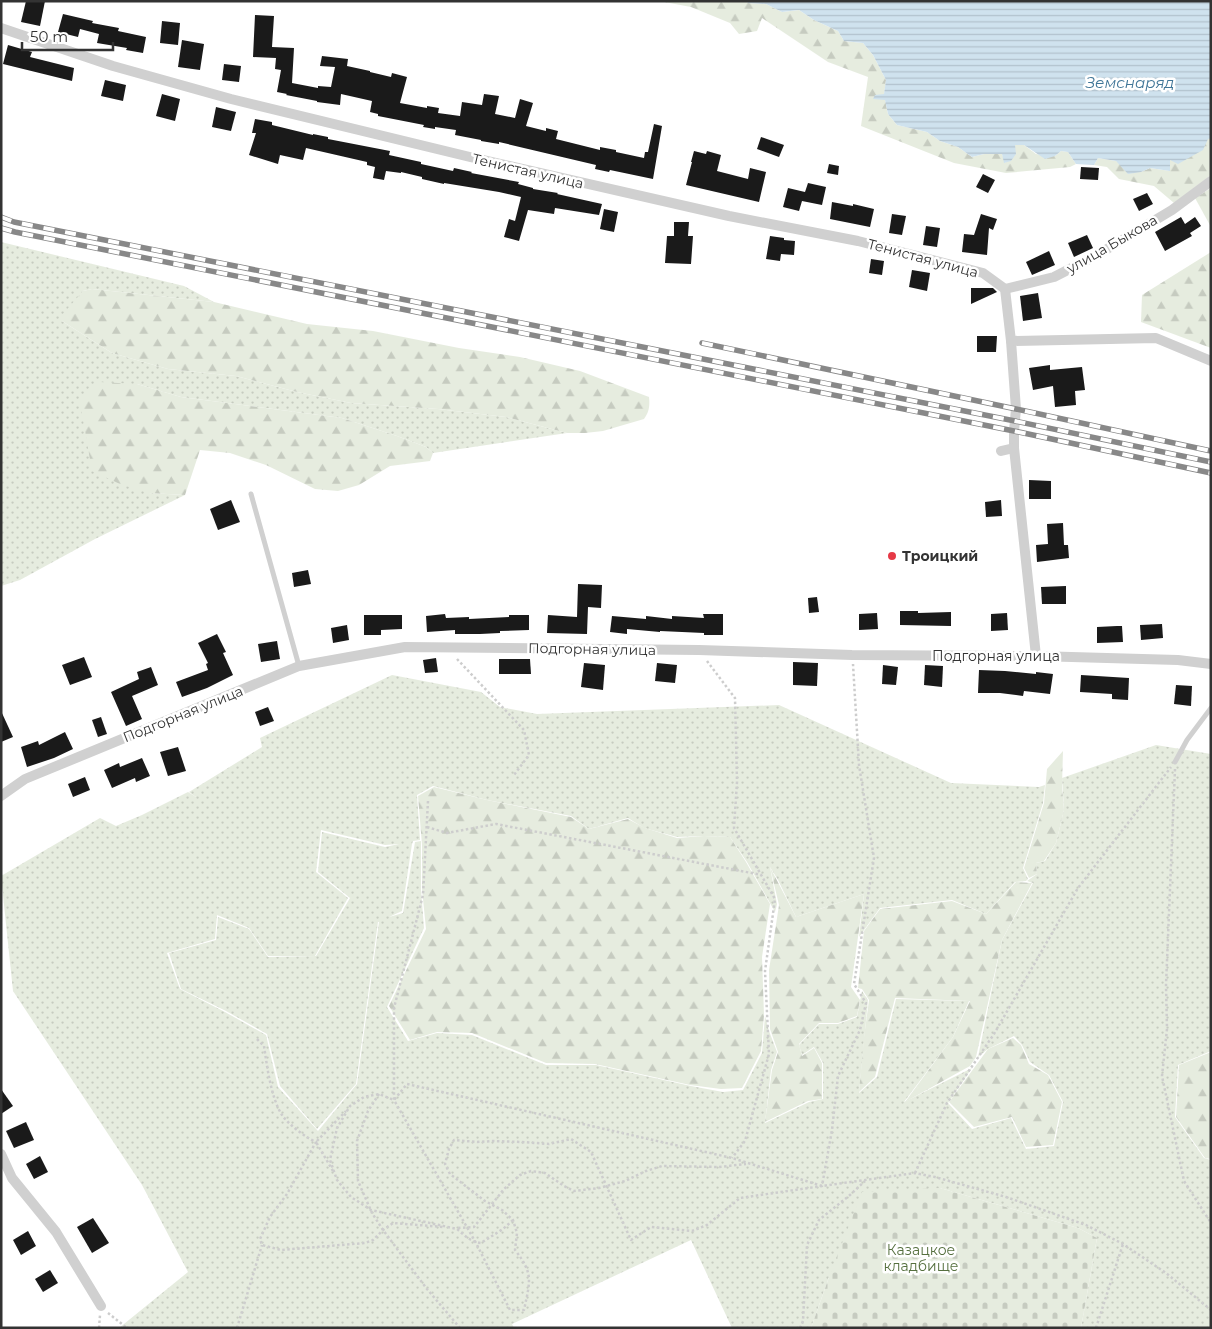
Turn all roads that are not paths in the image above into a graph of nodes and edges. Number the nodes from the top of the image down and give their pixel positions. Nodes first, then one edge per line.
1 (1, 28) edge
2 (1211, 181) edge
3 (1004, 289) junction
4 (1012, 341) junction
5 (1211, 361) edge
6 (1014, 448) junction
7 (1001, 451) dead end
8 (252, 494) dead end
9 (1036, 656) junction
10 (1211, 664) edge
11 (299, 666) junction
12 (1211, 708) edge
13 (1175, 762) road end
14 (1, 796) edge
15 (1, 1154) edge
16 (101, 1306) road end

1 - 3 street, Тенистая улица
2 - 3 street, улица Быкова
3 - 4 street
4 - 5 street
4 - 6 street
6 - 7 street
6 - 9 street
8 - 11 lane
9 - 10 street, Подгорная улица
9 - 11 street, Подгорная улица
11 - 14 street, Подгорная улица
12 - 13 lane
15 - 16 street

